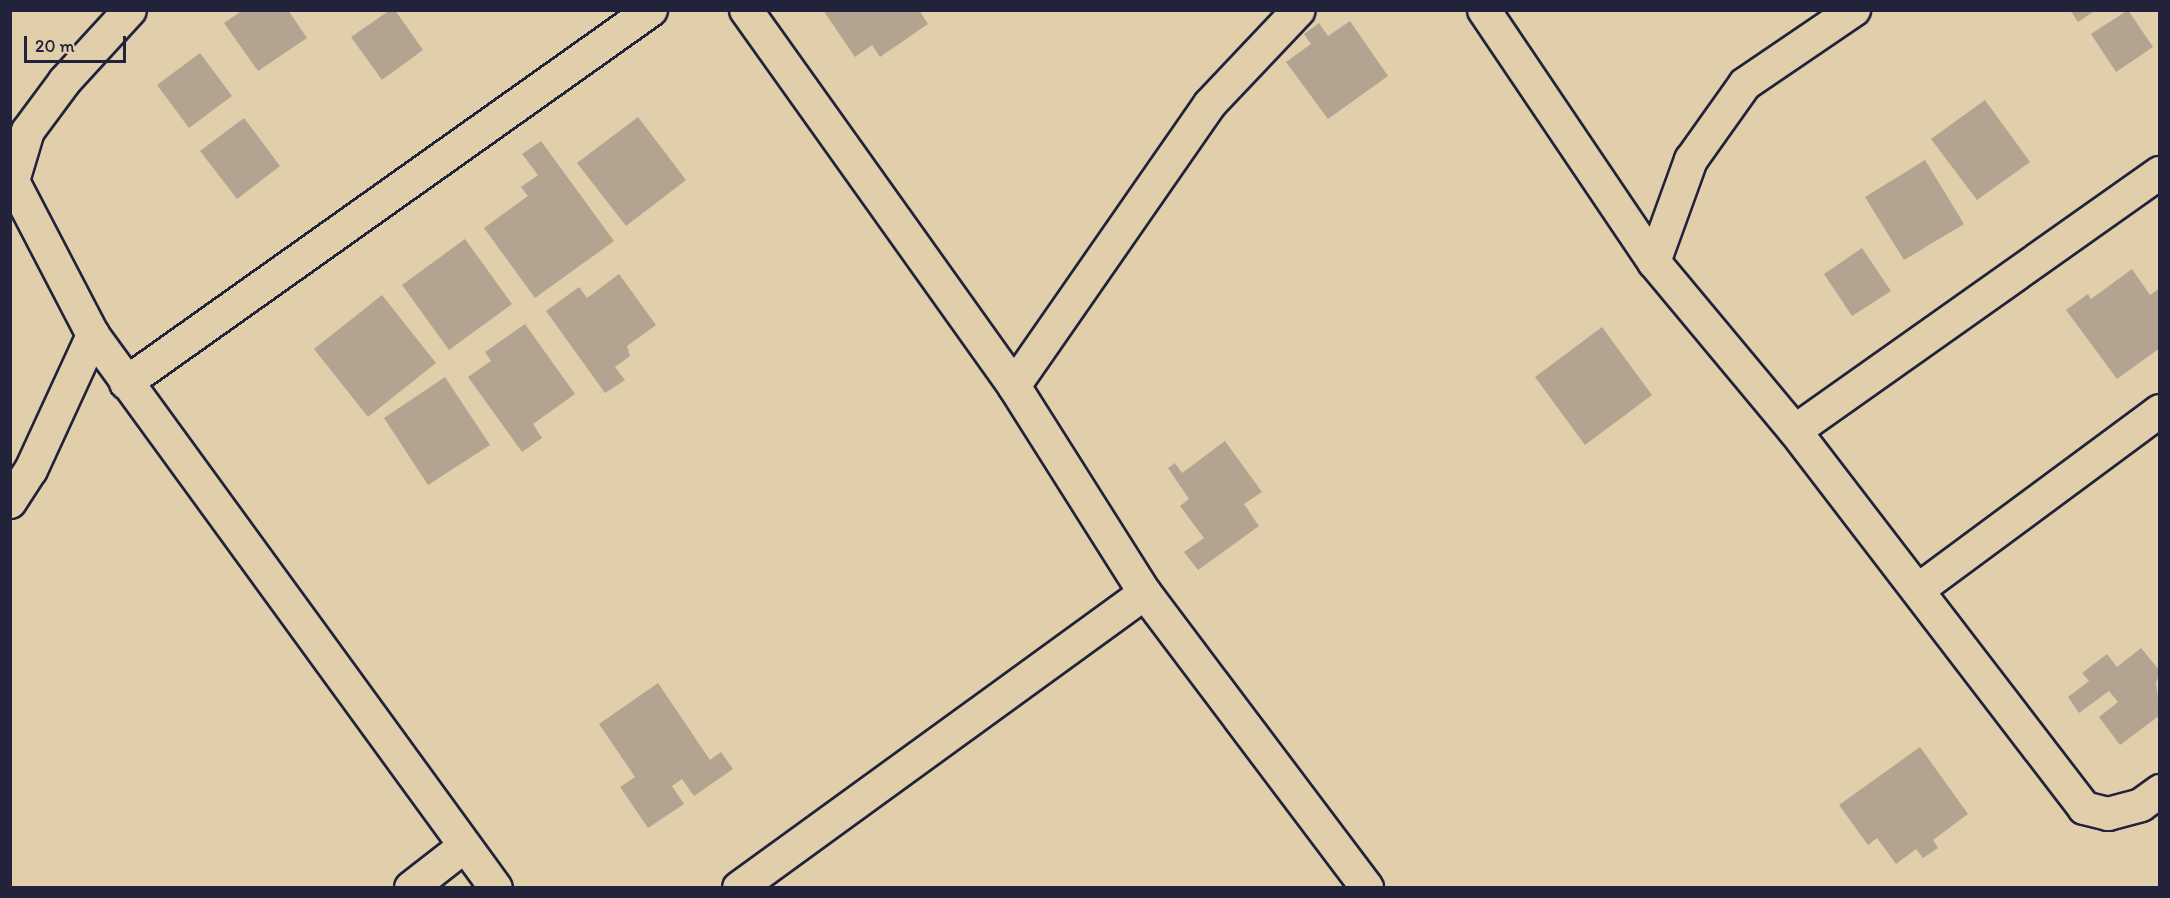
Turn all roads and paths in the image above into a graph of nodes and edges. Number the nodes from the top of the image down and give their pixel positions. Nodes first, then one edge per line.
1 (130, 10) edge
2 (651, 10) edge
3 (746, 10) edge
4 (1299, 10) edge
5 (1484, 10) edge
6 (1854, 10) edge
7 (2160, 173) edge
8 (1654, 262) junction
9 (93, 335) junction
10 (126, 382) junction
11 (1014, 387) junction
12 (2160, 411) edge
13 (1795, 431) junction
14 (10, 502) edge
15 (1918, 590) junction
16 (1145, 593) junction
17 (2160, 791) edge
18 (465, 846) junction
19 (411, 888) edge
20 (496, 888) edge
21 (739, 888) edge
22 (1366, 888) edge

1 - 9 street
2 - 10 street
3 - 11 street
4 - 11 street
5 - 8 street
6 - 8 street
7 - 13 street
8 - 13 street
9 - 10 street
9 - 14 street
10 - 18 street
11 - 16 street
12 - 15 street
13 - 15 street
15 - 17 street
16 - 21 street
16 - 22 street
18 - 19 street
18 - 20 street

